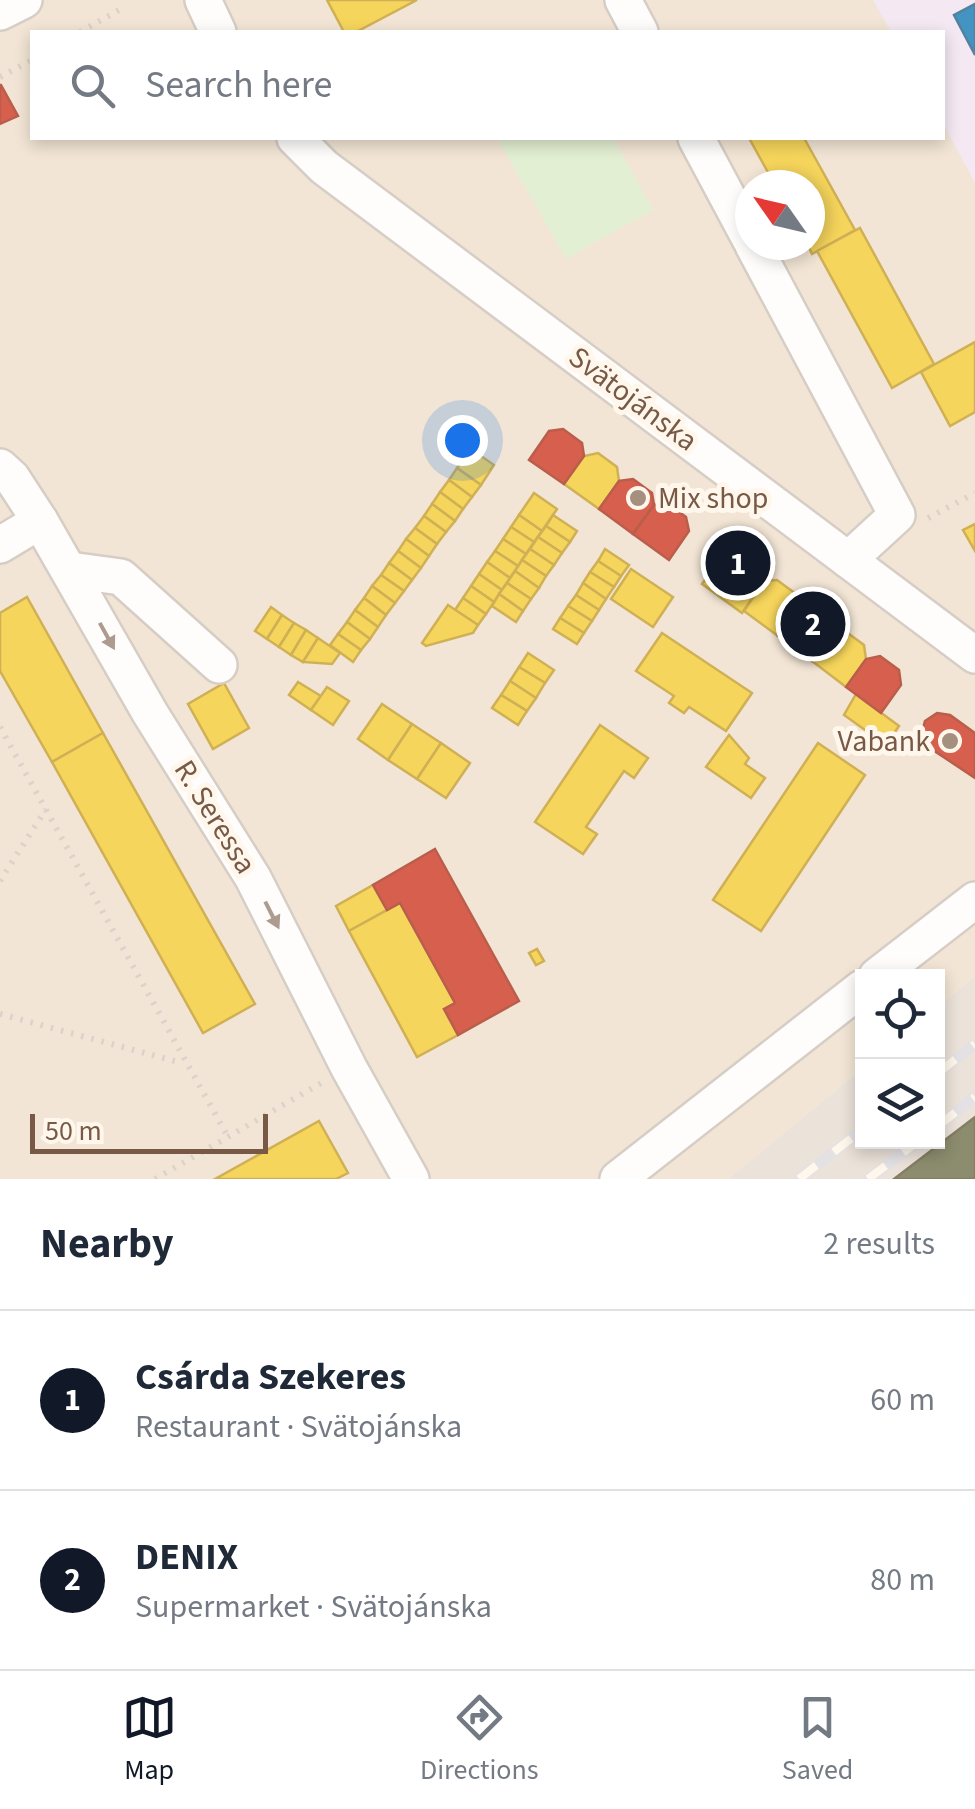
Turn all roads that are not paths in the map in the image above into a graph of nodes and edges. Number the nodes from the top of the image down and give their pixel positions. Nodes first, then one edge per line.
1 (24, 0) edge
2 (203, 0) edge
3 (623, 0) edge
4 (0, 12) edge
5 (217, 30) edge
6 (639, 30) edge
7 (297, 140) edge
8 (697, 140) edge
9 (735, 210) edge
10 (762, 260) edge
11 (0, 467) edge
12 (40, 521) junction
13 (0, 545) edge
14 (848, 560) junction
15 (70, 570) junction
16 (974, 653) edge
17 (219, 665) dead end
18 (975, 900) edge
19 (886, 969) edge
20 (855, 993) edge
21 (411, 1179) edge
22 (618, 1179) edge

1 - 4 street
2 - 5 street
3 - 6 street
7 - 14 street, Svätojánska
8 - 9 street
10 - 14 street
11 - 12 street, R. Seressa
12 - 13 street
12 - 15 street, R. Seressa
14 - 16 street, Svätojánska
15 - 17 street
15 -> 21 street, R. Seressa
18 - 19 street
20 - 22 street

